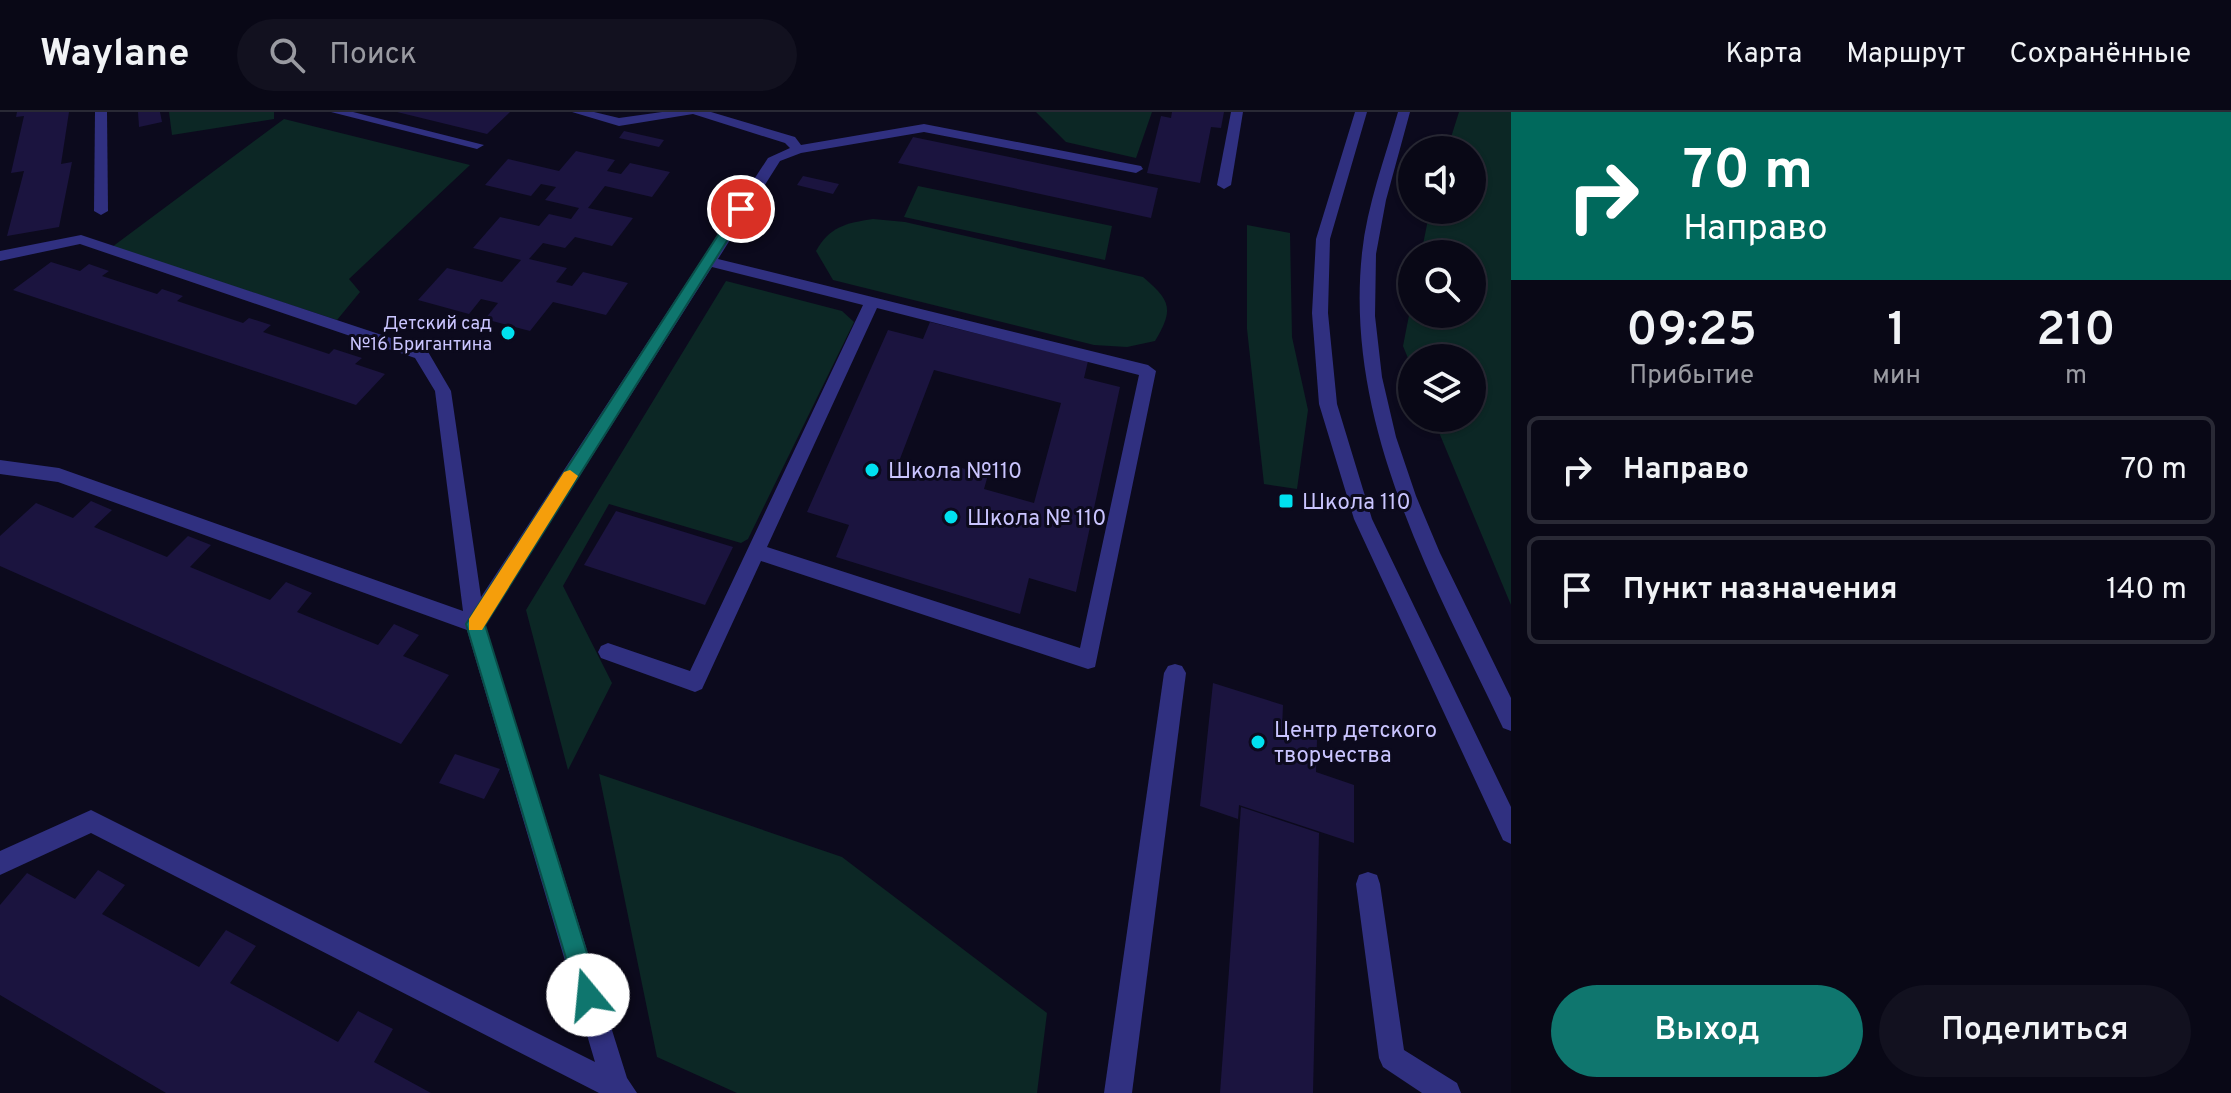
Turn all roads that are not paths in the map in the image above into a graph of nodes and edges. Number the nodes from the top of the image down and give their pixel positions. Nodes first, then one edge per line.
1 (101, 112) edge
2 (337, 112) edge
3 (578, 112) edge
4 (688, 112) edge
5 (698, 112) edge
6 (1237, 112) edge
7 (1361, 112) edge
8 (1404, 112) edge
9 (477, 145) dead end
10 (798, 150) junction
11 (1136, 169) dead end
12 (1224, 185) dead end
13 (101, 211) dead end
14 (0, 256) edge
15 (707, 261) junction
16 (872, 302) junction
17 (0, 467) edge
18 (755, 551) junction
19 (475, 624) junction
20 (608, 652) dead end
21 (1175, 673) dead end
22 (1511, 721) edge
23 (1511, 832) edge
24 (0, 863) edge
25 (1368, 884) dead end
26 (619, 1090) edge
27 (1118, 1093) edge
28 (1447, 1093) edge

1 - 13 street
2 - 9 street
3 - 4 street
5 - 10 street
6 - 12 street
7 - 23 street
8 - 22 street
10 - 11 street
10 - 15 street
14 - 19 street
15 - 16 street
15 - 19 street
16 - 18 street
16 - 18 street
17 - 19 street
18 - 20 street
19 - 26 street
21 - 27 street
24 - 26 street
25 - 28 street

